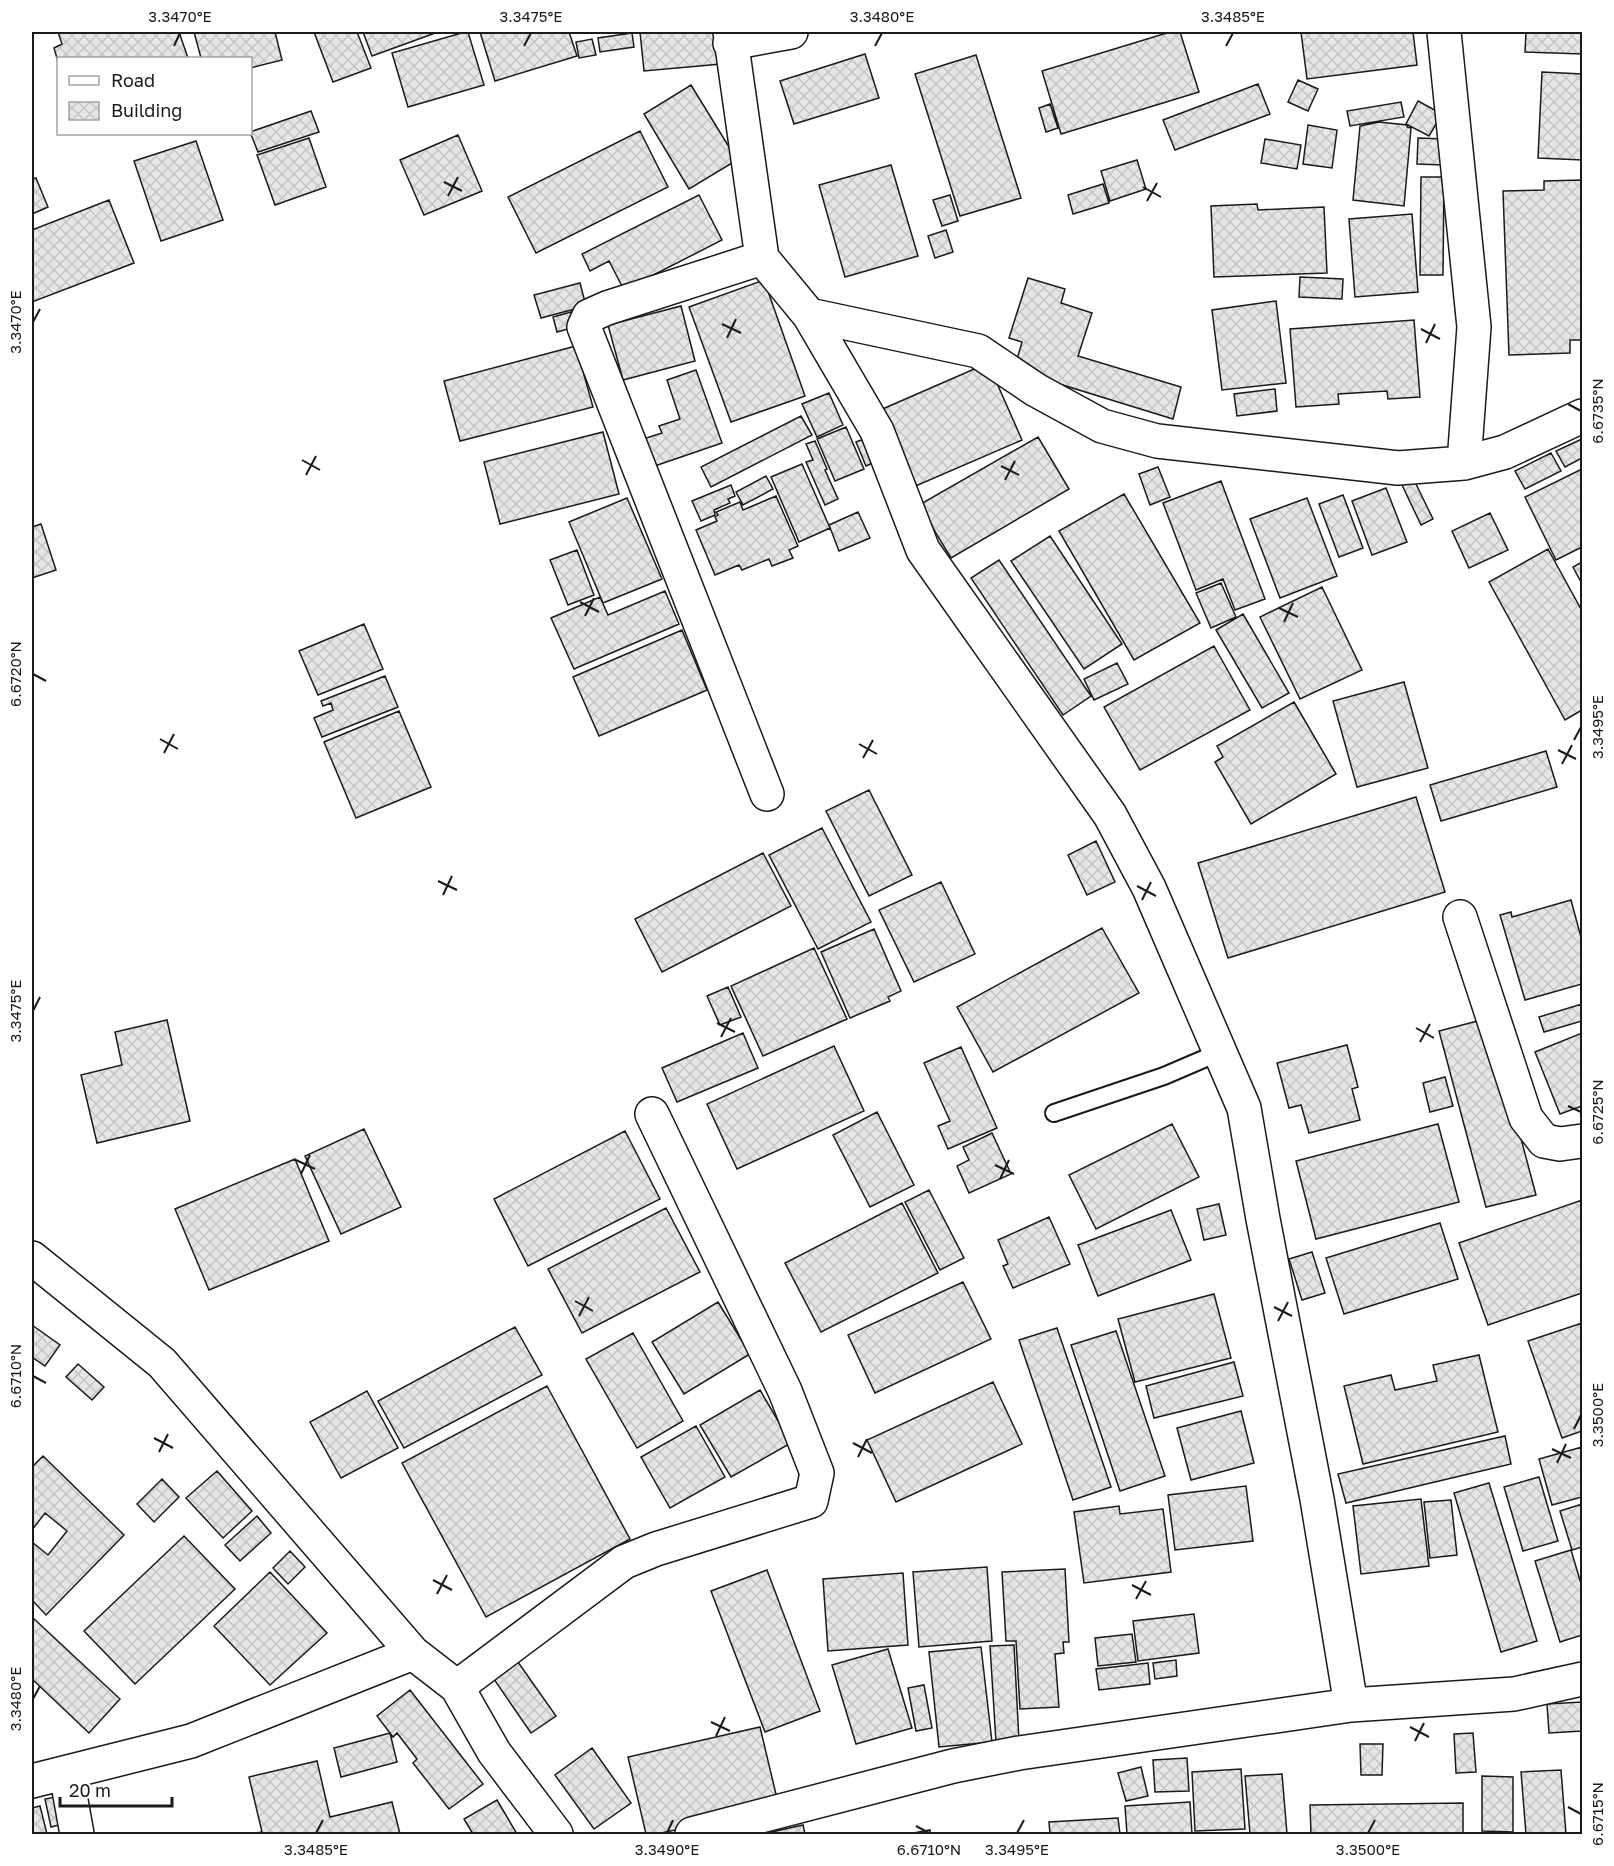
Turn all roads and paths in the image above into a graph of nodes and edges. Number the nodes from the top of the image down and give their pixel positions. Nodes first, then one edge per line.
1 (791, 32) edge
2 (1444, 32) edge
3 (730, 37) edge
4 (762, 258) junction
5 (809, 315) junction
6 (1582, 416) edge
7 (1464, 463) junction
8 (767, 794) dead end
9 (1460, 917) dead end
10 (1220, 1052) junction
11 (1054, 1113) dead end
12 (652, 1114) dead end
13 (1582, 1141) edge
14 (32, 1258) edge
15 (413, 1653) junction
16 (1582, 1679) edge
17 (457, 1687) junction
18 (1351, 1705) junction
19 (66, 1773) junction
20 (32, 1781) edge
21 (77, 1834) edge
22 (556, 1834) edge
23 (692, 1834) edge

1 - 3 street
2 - 7 street
3 - 4 street
4 - 5 street
4 - 8 street
5 - 7 street
5 - 10 street
6 - 7 street
9 - 13 street
10 - 11 lane
10 - 18 street
12 - 17 street
14 - 15 street
15 - 17 street
15 - 19 street
16 - 18 street
17 - 22 street
18 - 23 street
19 - 20 street
19 - 21 street

